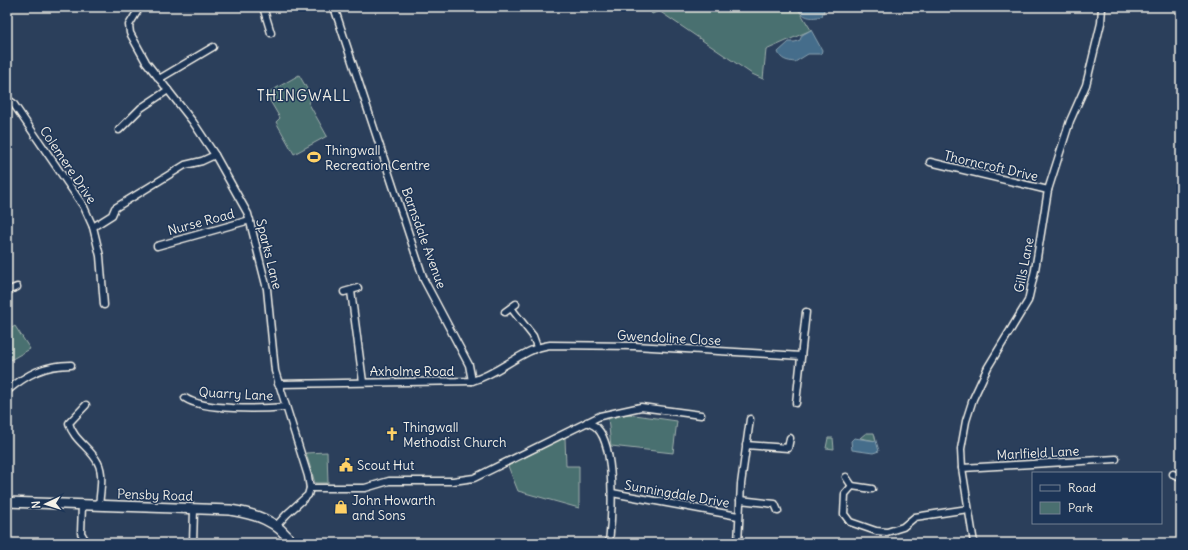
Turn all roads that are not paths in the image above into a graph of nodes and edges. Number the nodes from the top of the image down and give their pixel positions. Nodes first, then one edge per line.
1 (140, 7) edge
2 (263, 7) edge
3 (334, 7) edge
4 (1102, 7) edge
5 (271, 33) dead end
6 (214, 47) dead end
7 (159, 79) junction
8 (168, 90) junction
9 (7, 99) edge
10 (119, 130) dead end
11 (215, 155) junction
12 (930, 162) dead end
13 (1048, 190) junction
14 (250, 220) junction
15 (93, 227) junction
16 (157, 246) dead end
17 (17, 287) dead end
18 (358, 288) dead end
19 (7, 291) edge
20 (344, 292) dead end
21 (351, 292) junction
22 (104, 305) dead end
23 (505, 312) dead end
24 (806, 312) dead end
25 (537, 347) junction
26 (801, 356) junction
27 (71, 365) dead end
28 (472, 381) junction
29 (363, 382) junction
30 (278, 384) junction
31 (7, 391) edge
32 (185, 398) dead end
33 (796, 403) dead end
34 (86, 405) dead end
35 (286, 406) junction
36 (701, 415) dead end
37 (750, 420) dead end
38 (61, 422) dead end
39 (586, 422) junction
40 (69, 423) junction
41 (790, 438) dead end
42 (746, 445) junction
43 (1116, 459) dead end
44 (962, 468) junction
45 (1173, 474) dead end
46 (846, 477) dead end
47 (1181, 477) edge
48 (852, 486) junction
49 (310, 488) junction
50 (872, 489) dead end
51 (612, 493) junction
52 (778, 498) dead end
53 (740, 500) junction
54 (7, 502) edge
55 (775, 504) junction
56 (82, 505) junction
57 (100, 506) junction
58 (968, 509) junction
59 (194, 510) junction
60 (778, 511) dead end
61 (738, 516) junction
62 (277, 525) junction
63 (87, 543) edge
64 (193, 543) edge
65 (292, 543) edge
66 (610, 543) edge
67 (738, 543) edge
68 (974, 543) edge

1 - 7 street, Sparks Lane
2 - 5 street
3 - 28 street, Barnsdale Avenue
4 - 13 street, Gills Lane
6 - 7 street
7 - 8 street, Sparks Lane
8 - 10 street
8 - 11 street, Sparks Lane
9 - 15 street, Colemere Drive
11 - 14 street, Sparks Lane
11 - 15 street, Colemere Drive
12 - 13 street, Thorncroft Drive
13 - 44 street, Gills Lane
14 - 16 street, Nurse Road
14 - 30 street, Sparks Lane
15 - 22 street
17 - 19 street
18 - 21 street
20 - 21 street
21 - 29 street
23 - 25 street
24 - 26 street
25 - 26 street, Gwendoline Close
25 - 28 street, Axholme Road
26 - 33 street
27 - 31 street
28 - 29 street, Axholme Road
29 - 30 street, Axholme Road
30 - 35 street, Sparks Lane
32 - 35 street, Quarry Lane
34 - 40 street
35 - 49 street, Sparks Lane
36 - 39 street
37 - 42 street
38 - 40 street
39 - 49 street
39 - 51 street
40 - 57 street
41 - 42 street
42 - 53 street
43 - 44 street, Marlfield Lane
44 - 58 street, Gills Lane
45 - 47 street
46 - 48 street
48 - 50 street
48 - 58 street
49 - 62 street
51 - 61 street, Sunningdale Drive
51 - 66 street
52 - 55 street
53 - 55 street
53 - 61 street
54 - 56 main road, Pensby Road
55 - 60 street
56 - 57 main road, Pensby Road
56 - 63 street
57 - 59 main road, Pensby Road
58 - 68 street, Gills Lane
59 - 62 main road, Pensby Road
59 - 64 street
61 - 67 street
62 - 65 main road, Pensby Road

